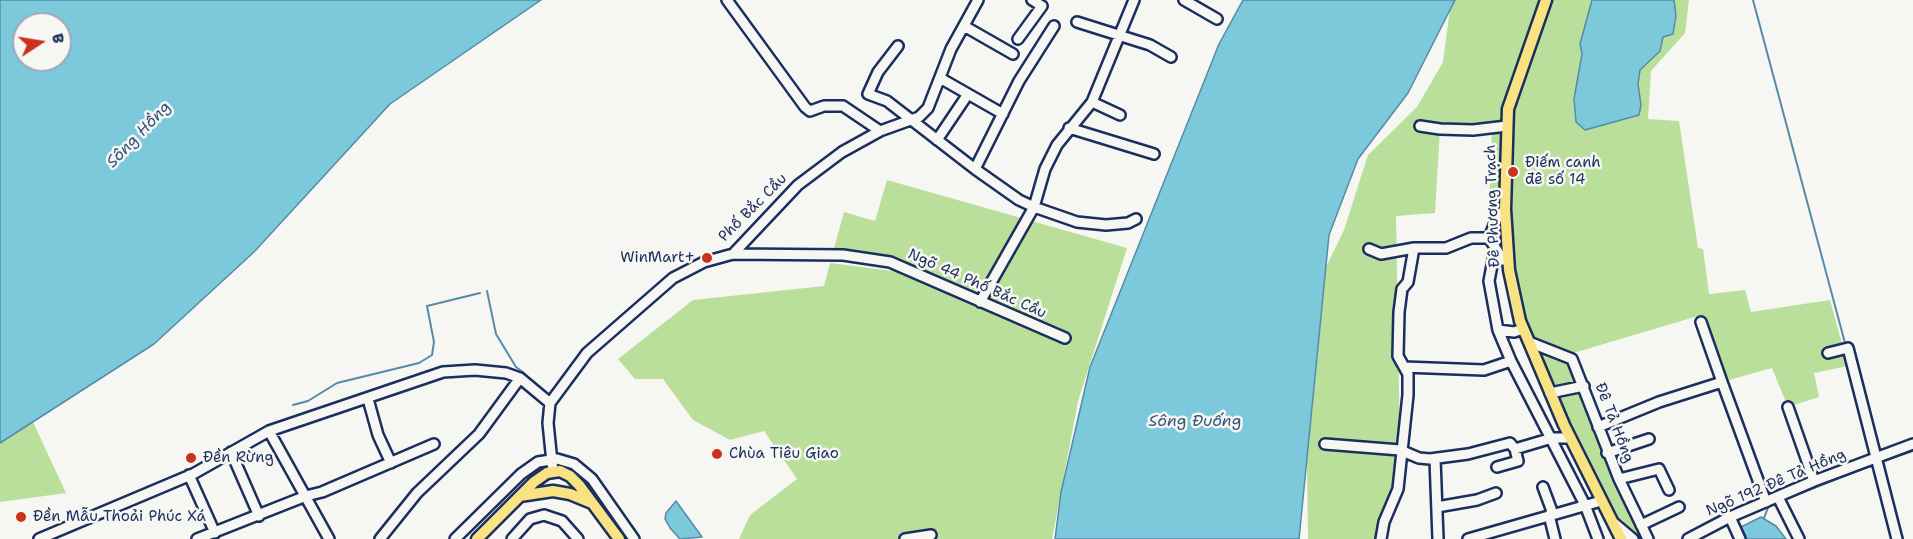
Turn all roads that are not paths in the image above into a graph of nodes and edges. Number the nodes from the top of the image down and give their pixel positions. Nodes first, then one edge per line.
1 (727, 0) edge
2 (978, 0) edge
3 (1032, 0) edge
4 (1134, 0) edge
5 (1184, 0) edge
6 (1546, 0) edge
7 (1217, 19) dead end
8 (1077, 22) dead end
9 (964, 26) junction
10 (1054, 27) dead end
11 (1119, 35) junction
12 (1018, 39) dead end
13 (898, 46) dead end
14 (1012, 54) dead end
15 (1171, 57) dead end
16 (940, 78) junction
17 (968, 94) junction
18 (1092, 102) junction
19 (1003, 114) junction
20 (1120, 115) dead end
21 (912, 121) junction
22 (1420, 126) dead end
23 (1507, 126) junction
24 (1069, 128) junction
25 (880, 131) junction
26 (937, 140) junction
27 (1154, 154) dead end
28 (975, 169) junction
29 (1034, 207) junction
30 (1505, 209) junction
31 (1136, 219) dead end
32 (1489, 238) junction
33 (1414, 248) junction
34 (1369, 249) dead end
35 (733, 254) junction
36 (1501, 258) junction
37 (1509, 270) junction
38 (980, 302) junction
39 (1701, 322) dead end
40 (1523, 329) junction
41 (1498, 330) junction
42 (1065, 338) dead end
43 (1528, 342) junction
44 (1828, 352) dead end
45 (1511, 361) junction
46 (1404, 367) junction
47 (520, 378) junction
48 (1722, 382) junction
49 (1584, 386) junction
50 (1550, 393) junction
51 (368, 399) junction
52 (550, 403) junction
53 (1788, 407) dead end
54 (1598, 427) junction
55 (269, 431) junction
56 (1552, 438) junction
57 (1570, 438) junction
58 (1649, 439) dead end
59 (434, 444) dead end
60 (1324, 444) dead end
61 (1913, 444) edge
62 (1515, 449) junction
63 (1400, 450) junction
64 (231, 452) junction
65 (1608, 452) junction
66 (1876, 457) junction
67 (553, 459) junction
68 (1436, 459) junction
69 (391, 463) junction
70 (1497, 467) dead end
71 (553, 472) junction
72 (189, 475) junction
73 (1619, 479) junction
74 (1814, 481) junction
75 (1543, 488) dead end
76 (1668, 490) dead end
77 (1496, 493) dead end
78 (306, 496) junction
79 (520, 496) junction
80 (1778, 497) junction
81 (1601, 501) junction
82 (1766, 502) junction
83 (593, 503) junction
84 (1586, 505) junction
85 (1437, 507) junction
86 (1679, 507) dead end
87 (1551, 514) junction
88 (259, 516) junction
89 (1730, 517) junction
90 (1610, 520) junction
91 (1641, 525) junction
92 (1502, 528) junction
93 (215, 533) junction
94 (931, 535) dead end
95 (39, 539) edge
96 (197, 539) edge
97 (329, 539) edge
98 (380, 539) edge
99 (455, 539) edge
100 (477, 539) edge
101 (512, 539) edge
102 (578, 539) edge
103 (619, 539) edge
104 (634, 539) edge
105 (905, 539) edge
106 (1381, 539) edge
107 (1437, 539) edge
108 (1468, 539) edge
109 (1505, 539) edge
110 (1555, 539) edge
111 (1598, 539) edge
112 (1621, 539) edge
113 (1633, 539) edge
114 (1648, 539) edge
115 (1688, 539) edge
116 (1740, 539) edge
117 (1799, 539) edge
118 (1897, 539) edge

1 - 25 street
2 - 9 street
3 - 12 street
4 - 11 street
5 - 7 street
6 - 23 main road, Đê Phương Trạch
8 - 11 street
9 - 14 street
9 - 16 street
10 - 19 street
11 - 15 street
11 - 18 street
13 - 21 street
16 - 17 street
16 - 21 street
17 - 19 street
17 - 26 street
18 - 20 street
18 - 24 street
19 - 28 street
21 - 25 street, Phố Bắc Cầu
21 - 26 street
22 - 23 street
23 - 30 main road, Đê Phương Trạch
24 - 27 street
24 - 29 street
25 - 35 street, Phố Bắc Cầu
26 - 28 street
28 - 29 street
29 - 31 street
29 - 38 street
30 - 32 street
30 - 37 main road, Đê Phương Trạch
32 - 33 street
32 - 36 street
33 - 34 street
33 - 46 street
35 - 38 street, Ngõ 44 Phố Bắc Cầu
35 - 52 street, Phố Bắc Cầu
36 - 37 street
36 - 41 street
37 - 40 main road, Đê Phương Trạch
38 - 42 street, Ngõ 44 Phố Bắc Cầu
39 - 48 street
40 - 41 street
40 - 43 main road, Đê Phương Trạch
41 - 45 street
43 - 49 street, Đê Tả Hồng
43 - 50 main road, Đê Phương Trạch
44 - 66 street
45 - 46 street
45 - 56 street
46 - 63 street
47 - 51 street
47 - 52 street
47 - 98 street
48 - 54 street
48 - 82 street
49 - 50 street
49 - 54 street, Đê Tả Hồng
50 - 57 main road, Đê Phương Trạch
51 - 55 street
51 - 69 street
52 - 67 street
53 - 74 street
54 - 65 street, Đê Tả Hồng
55 - 64 street
55 - 78 street
56 - 57 street
56 - 62 street
56 - 84 street
57 - 81 main road, Đê Phương Trạch
58 - 65 street
59 - 69 street
60 - 63 street
61 - 66 street, Ngõ 192 Đê Tả Hồng
62 - 68 street
62 - 70 street
63 - 68 street
63 - 106 street
64 - 72 street
64 - 88 street
65 - 73 street, Đê Tả Hồng
66 - 74 street, Ngõ 192 Đê Tả Hồng
66 - 118 street
67 - 71 street
67 - 99 street
67 - 104 street
68 - 85 street
69 - 78 street
71 - 79 main road
71 - 83 main road
72 - 93 street
72 - 95 street
73 - 76 street
73 - 91 street, Đê Tả Hồng
74 - 80 street, Ngõ 192 Đê Tả Hồng
75 - 87 street
77 - 85 street
78 - 88 street
78 - 97 street
79 - 83 main road
79 - 100 main road
80 - 82 street, Ngõ 192 Đê Tả Hồng
80 - 117 street
81 - 84 street
81 - 90 main road, Đê Phương Trạch
82 - 89 street, Ngõ 192 Đê Tả Hồng
83 - 103 main road
84 - 87 street
84 - 111 street
85 - 107 street
86 - 91 street
87 - 92 street
87 - 110 street
88 - 93 street
89 - 115 street, Ngõ 192 Đê Tả Hồng
89 - 116 street
90 - 112 main road, Đê Phương Trạch
90 - 113 street
91 - 114 street, Đê Tả Hồng
92 - 108 street
92 - 109 street
93 - 96 street
94 - 105 street
101 - 102 street

